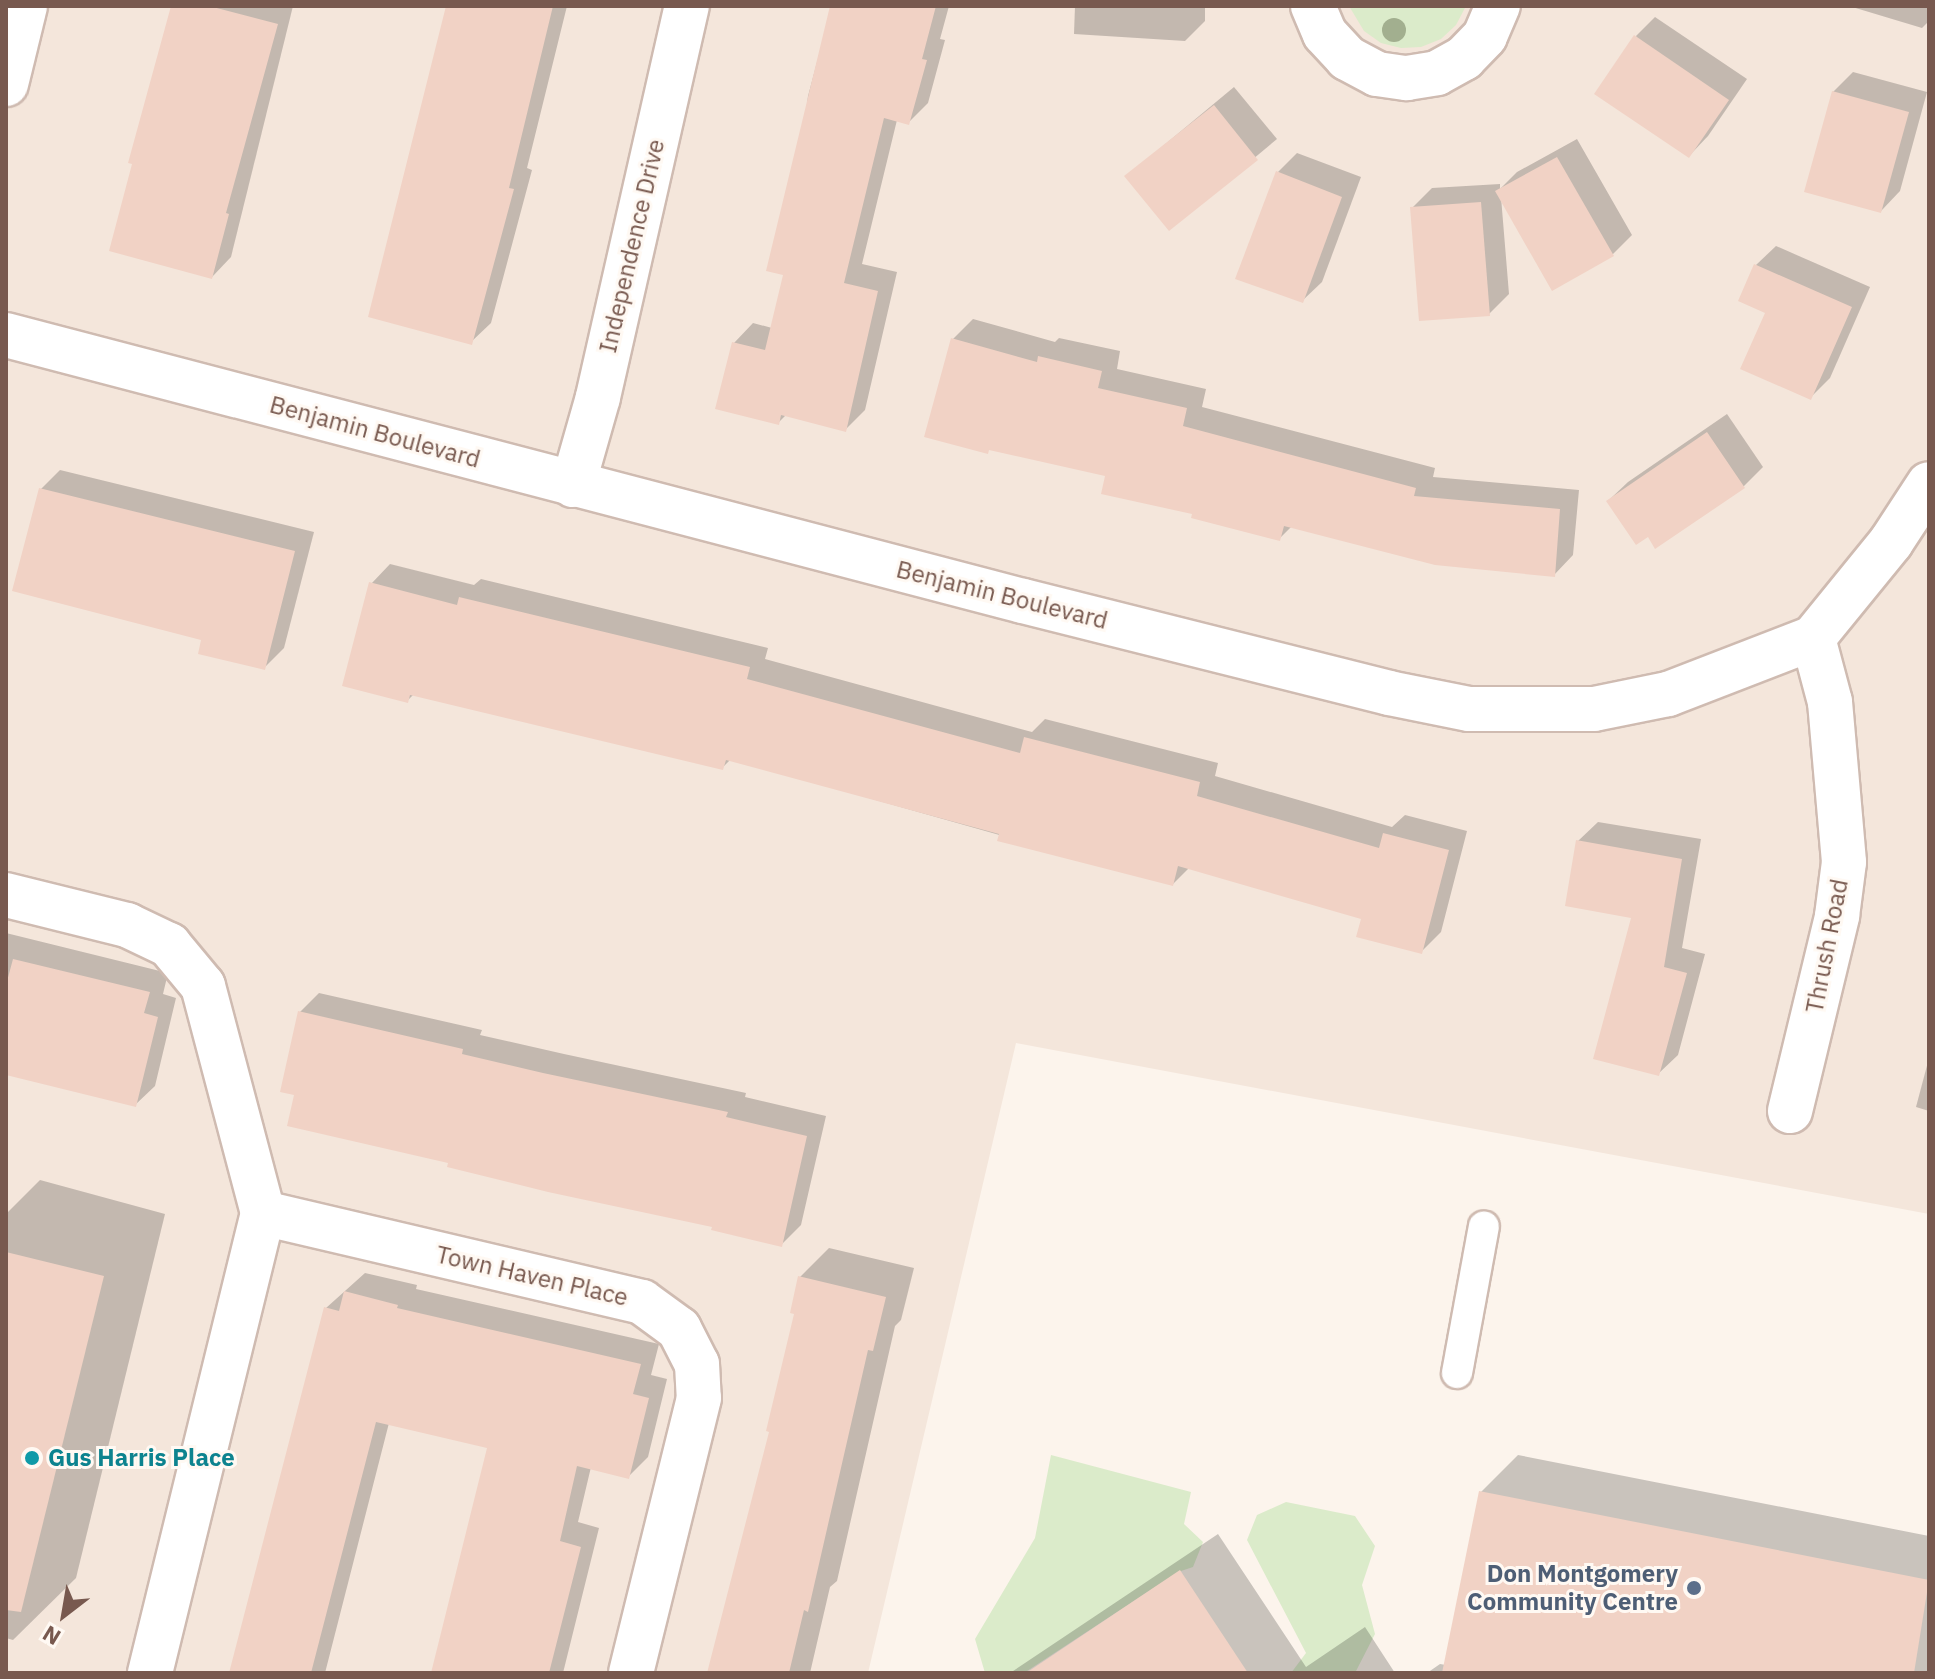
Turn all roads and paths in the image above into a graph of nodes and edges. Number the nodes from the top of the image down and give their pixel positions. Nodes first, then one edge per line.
1 (25, 6) edge
2 (687, 6) edge
3 (1313, 6) edge
4 (1498, 6) edge
5 (6, 84) edge
6 (6, 335) edge
7 (1929, 484) edge
8 (573, 485) junction
9 (1813, 638) junction
10 (6, 895) edge
11 (1790, 1111) dead end
12 (263, 1213) junction
13 (1484, 1226) dead end
14 (1457, 1373) dead end
15 (150, 1673) edge
16 (631, 1673) edge

1 - 5 street
2 - 8 street, Independence Drive
3 - 4 street
6 - 8 street, Benjamin Boulevard
7 - 9 street, Benjamin Boulevard
8 - 9 street, Benjamin Boulevard
9 - 11 street, Thrush Road
10 - 12 street
12 - 15 street
12 - 16 street, Town Haven Place
13 - 14 lane

